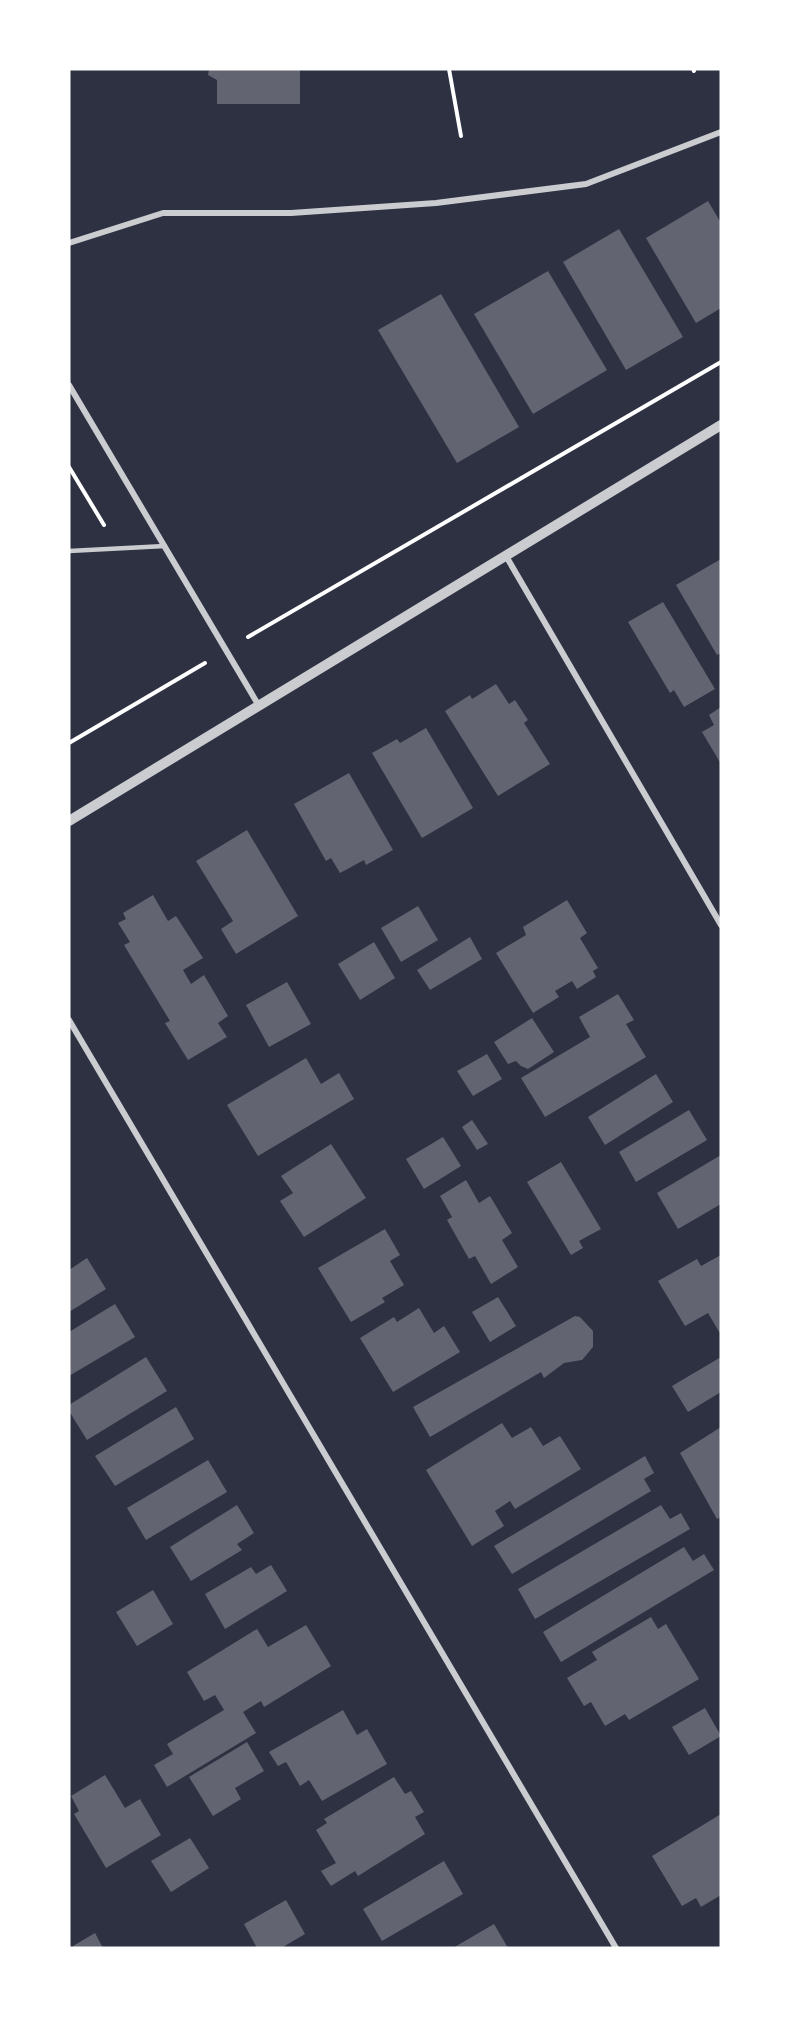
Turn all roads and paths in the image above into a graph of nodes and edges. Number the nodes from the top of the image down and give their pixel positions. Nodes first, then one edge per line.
1 (449, 69) edge
2 (721, 132) edge
3 (461, 136) dead end
4 (69, 243) edge
5 (721, 362) edge
6 (69, 385) edge
7 (721, 425) edge
8 (69, 467) edge
9 (165, 546) junction
10 (118, 549) junction
11 (69, 551) edge
12 (506, 556) junction
13 (227, 650) junction
14 (259, 706) junction
15 (69, 743) edge
16 (69, 821) edge
17 (721, 925) edge
18 (69, 1020) edge
19 (616, 1948) edge

1 - 3 path
2 - 4 street
5 - 13 path
6 - 9 street
7 - 12 street
8 - 10 path
9 - 10 lane
9 - 13 street
10 - 11 lane
12 - 14 street
12 - 17 street
13 - 14 street
13 - 15 path
14 - 16 street
18 - 19 street

